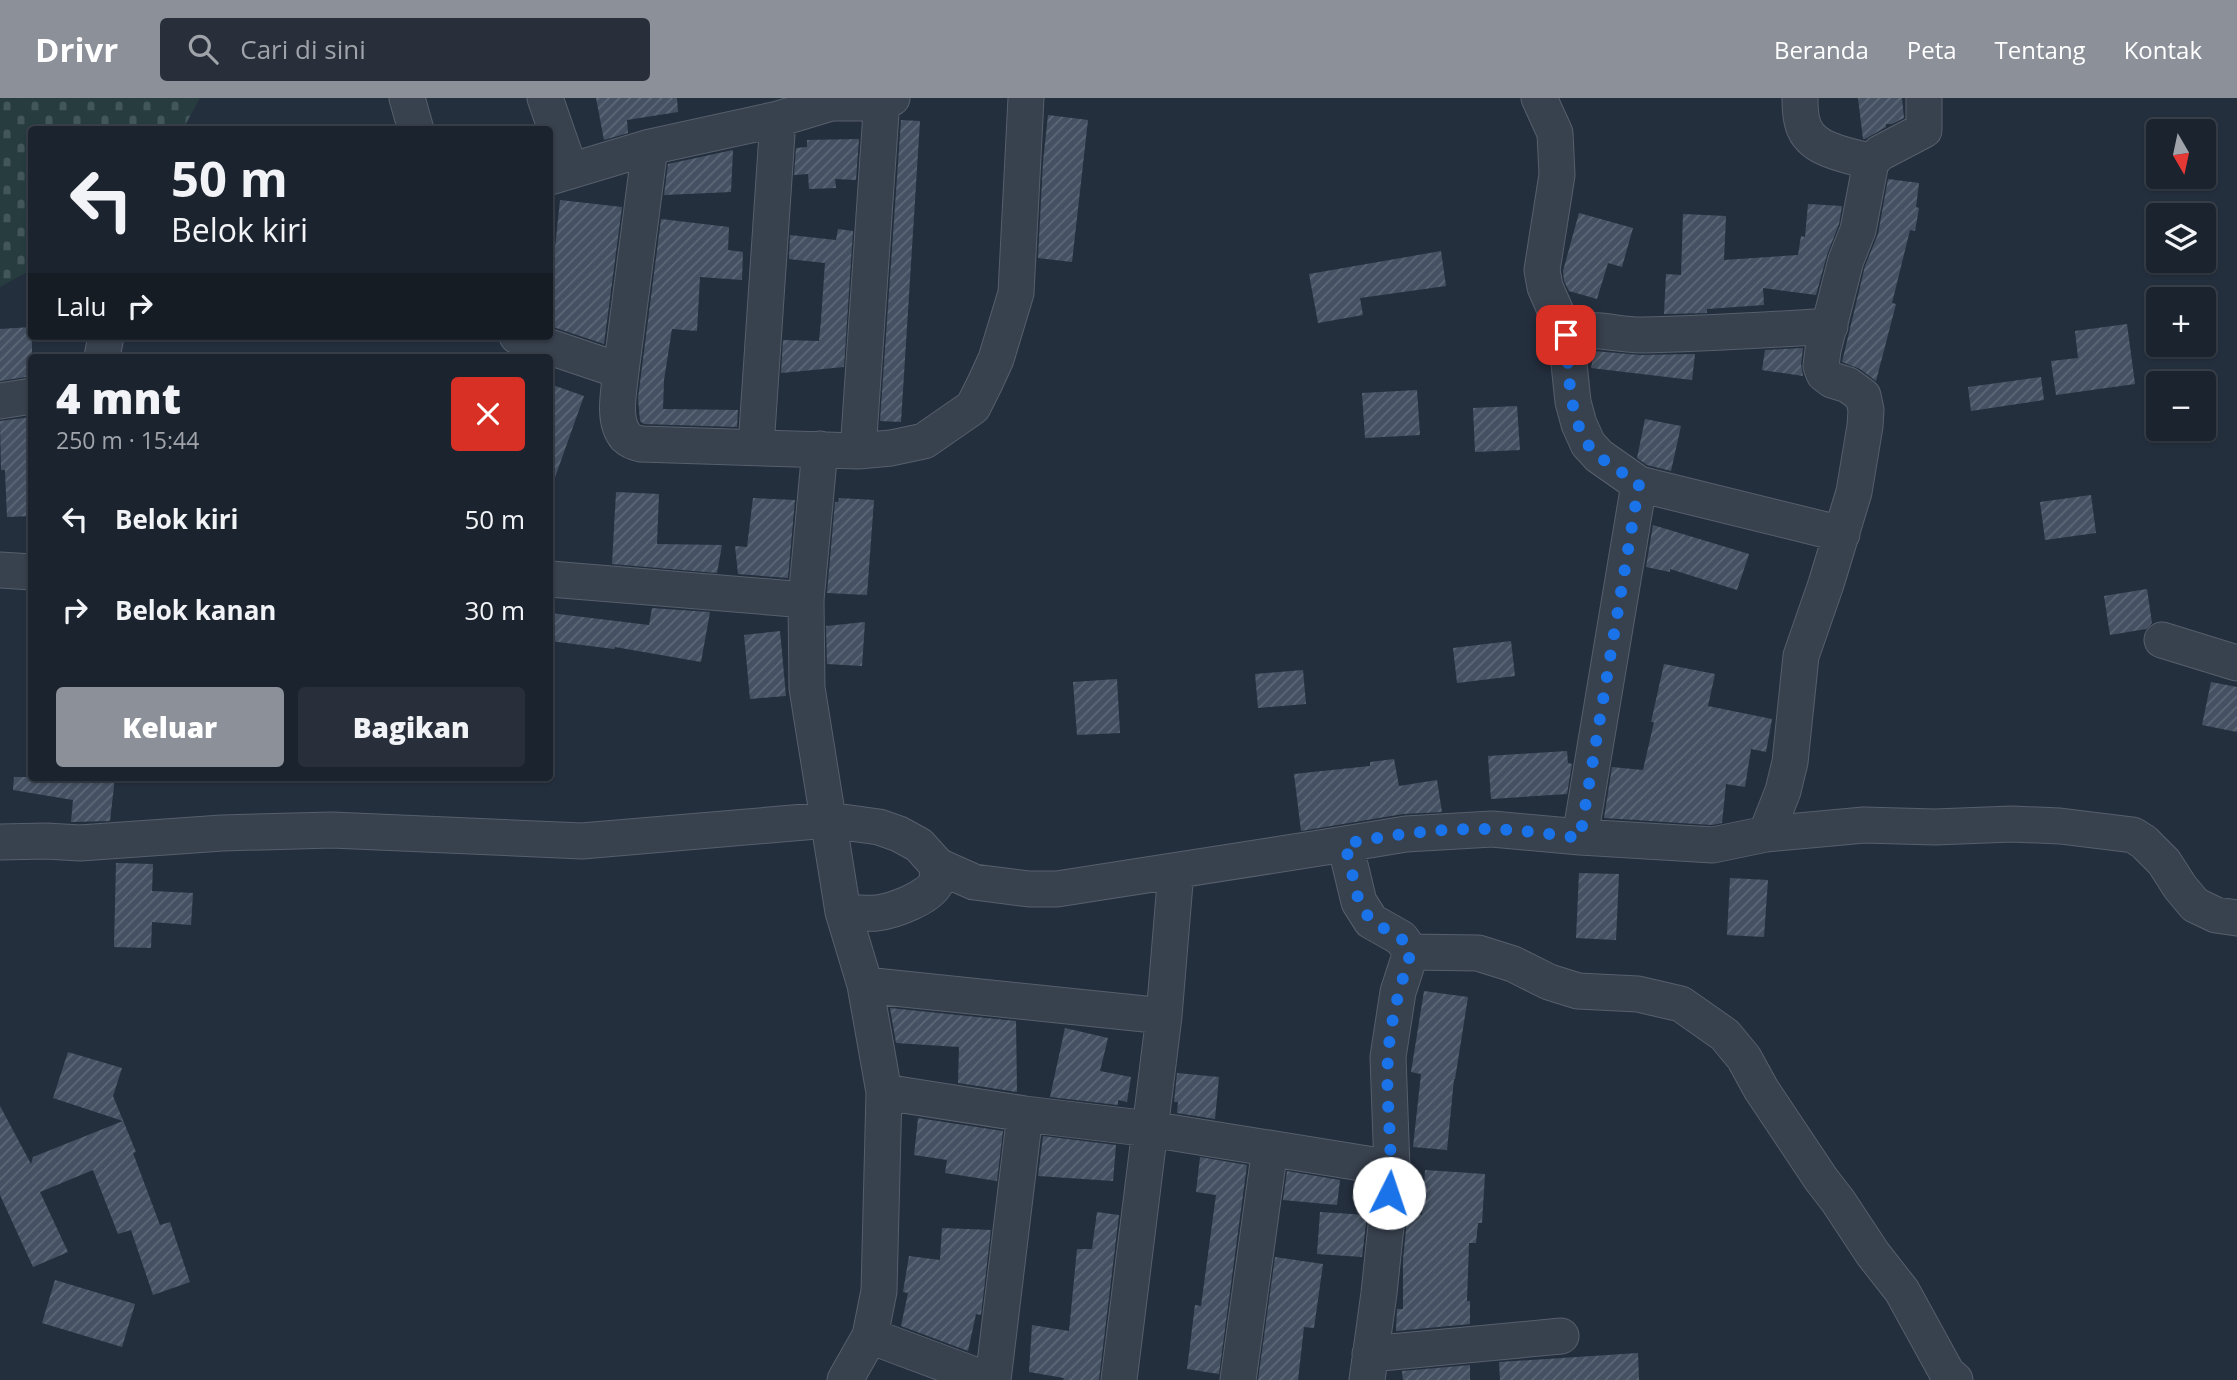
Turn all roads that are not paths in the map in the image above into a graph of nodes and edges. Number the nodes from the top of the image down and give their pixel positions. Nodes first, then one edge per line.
1 (407, 98) edge
2 (545, 98) edge
3 (1026, 98) edge
4 (1539, 98) edge
5 (1800, 98) edge
6 (1924, 98) edge
7 (831, 100) edge
8 (886, 100) edge
9 (778, 119) junction
10 (415, 126) edge
11 (550, 126) edge
12 (553, 141) edge
13 (650, 147) junction
14 (1871, 162) junction
15 (559, 174) edge
16 (1830, 326) junction
17 (1566, 335) junction
18 (529, 340) edge
19 (621, 371) junction
20 (28, 397) edge
21 (0, 401) edge
22 (756, 447) junction
23 (820, 449) junction
24 (858, 451) junction
25 (1639, 484) junction
26 (1842, 534) junction
27 (0, 570) edge
28 (28, 572) edge
29 (553, 579) edge
30 (806, 600) junction
31 (2162, 640) dead end
32 (2237, 663) edge
33 (828, 820) junction
34 (1766, 834) junction
35 (1580, 838) junction
36 (0, 842) edge
37 (1345, 844) junction
38 (938, 866) junction
39 (1176, 871) junction
40 (843, 912) junction
41 (2237, 918) edge
42 (1411, 952) junction
43 (864, 985) junction
44 (1164, 1016) junction
45 (884, 1091) junction
46 (1025, 1114) junction
47 (1150, 1129) junction
48 (1270, 1149) junction
49 (1392, 1168) junction
50 (870, 1336) junction
51 (1561, 1336) dead end
52 (1368, 1367) edge
53 (845, 1380) edge
54 (991, 1380) edge
55 (1119, 1380) edge
56 (1238, 1380) edge
57 (1955, 1380) edge

1 - 10 street
2 - 11 street
3 - 24 street
4 - 17 street
5 - 14 street
6 - 14 street
7 - 8 street
7 - 9 street
8 - 24 street
9 - 13 street
9 - 22 street
12 - 15 street
13 - 15 street
13 - 19 street
14 - 16 street
16 - 17 street
16 - 26 street
17 - 25 street
18 - 19 street
19 - 22 street
20 - 21 street
22 - 23 street
23 - 24 street
23 - 30 street
25 - 26 street
25 - 35 street
26 - 34 street
27 - 28 street
29 - 30 street
30 - 33 street
31 - 32 street
33 - 36 street
33 - 38 street
33 - 40 street
34 - 35 street
34 - 41 street
35 - 37 street
37 - 39 street
37 - 42 street
38 - 39 street
38 - 40 street
39 - 44 street
40 - 43 street
42 - 49 street
42 - 57 street
43 - 44 street
43 - 45 street
44 - 47 street
45 - 46 street
45 - 50 street
46 - 47 street
46 - 54 street
47 - 48 street
47 - 55 street
48 - 49 street
48 - 56 street
49 - 52 street
50 - 53 street
50 - 54 street
51 - 52 street

